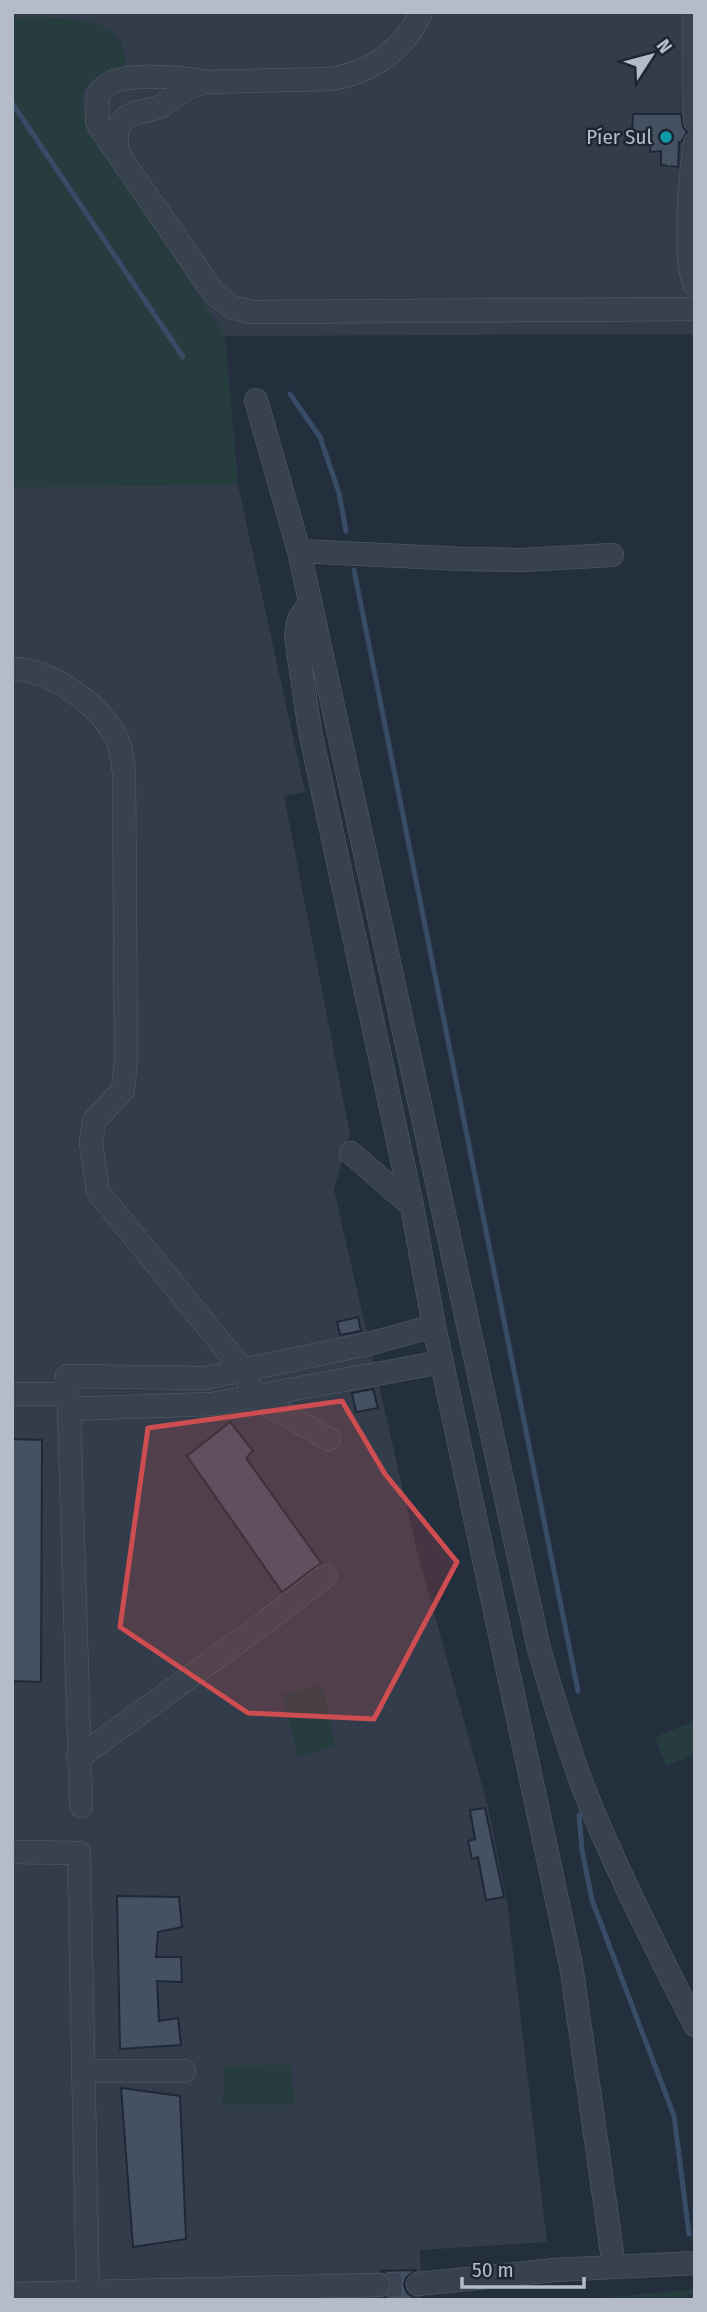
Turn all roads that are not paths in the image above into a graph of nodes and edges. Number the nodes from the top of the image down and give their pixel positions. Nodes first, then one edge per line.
1 (421, 12) edge
2 (694, 12) edge
3 (205, 82) junction
4 (691, 132) edge
5 (121, 159) junction
6 (695, 285) edge
7 (695, 309) edge
8 (256, 400) dead end
9 (299, 551) junction
10 (612, 555) dead end
11 (311, 605) junction
12 (12, 669) edge
13 (351, 1153) dead end
14 (412, 1206) junction
15 (434, 1326) junction
16 (387, 1339) junction
17 (317, 1355) junction
18 (442, 1362) junction
19 (243, 1370) junction
20 (394, 1371) junction
21 (323, 1384) junction
22 (67, 1393) junction
23 (12, 1394) edge
24 (254, 1397) junction
25 (329, 1439) dead end
26 (325, 1576) dead end
27 (78, 1758) junction
28 (81, 1806) dead end
29 (12, 1852) edge
30 (695, 2025) edge
31 (84, 2071) junction
32 (184, 2071) dead end
33 (695, 2263) edge
34 (614, 2266) junction
35 (377, 2285) tunnel mouth
36 (430, 2287) tunnel mouth
37 (12, 2294) edge
38 (88, 2296) edge

1 - 3 street
2 - 4 street
3 - 5 street
3 - 5 street
4 - 6 street
5 - 7 street
8 - 9 street
9 - 10 street
9 - 11 street
11 - 14 street
11 - 30 street
12 - 19 street
13 - 14 street
14 - 15 street
15 - 16 street
15 - 18 street
16 - 17 street
16 - 20 street
17 - 19 street
17 - 21 street
18 - 20 street
18 - 34 street
19 - 22 street
19 - 24 street
20 - 21 street
21 - 24 street
22 - 23 street
22 - 24 street
22 - 27 street
24 - 25 street
26 - 27 street
27 - 28 street
29 - 31 street
31 - 32 street
31 - 38 street
33 - 34 street
34 - 36 street
35 - 38 street
37 - 38 street

